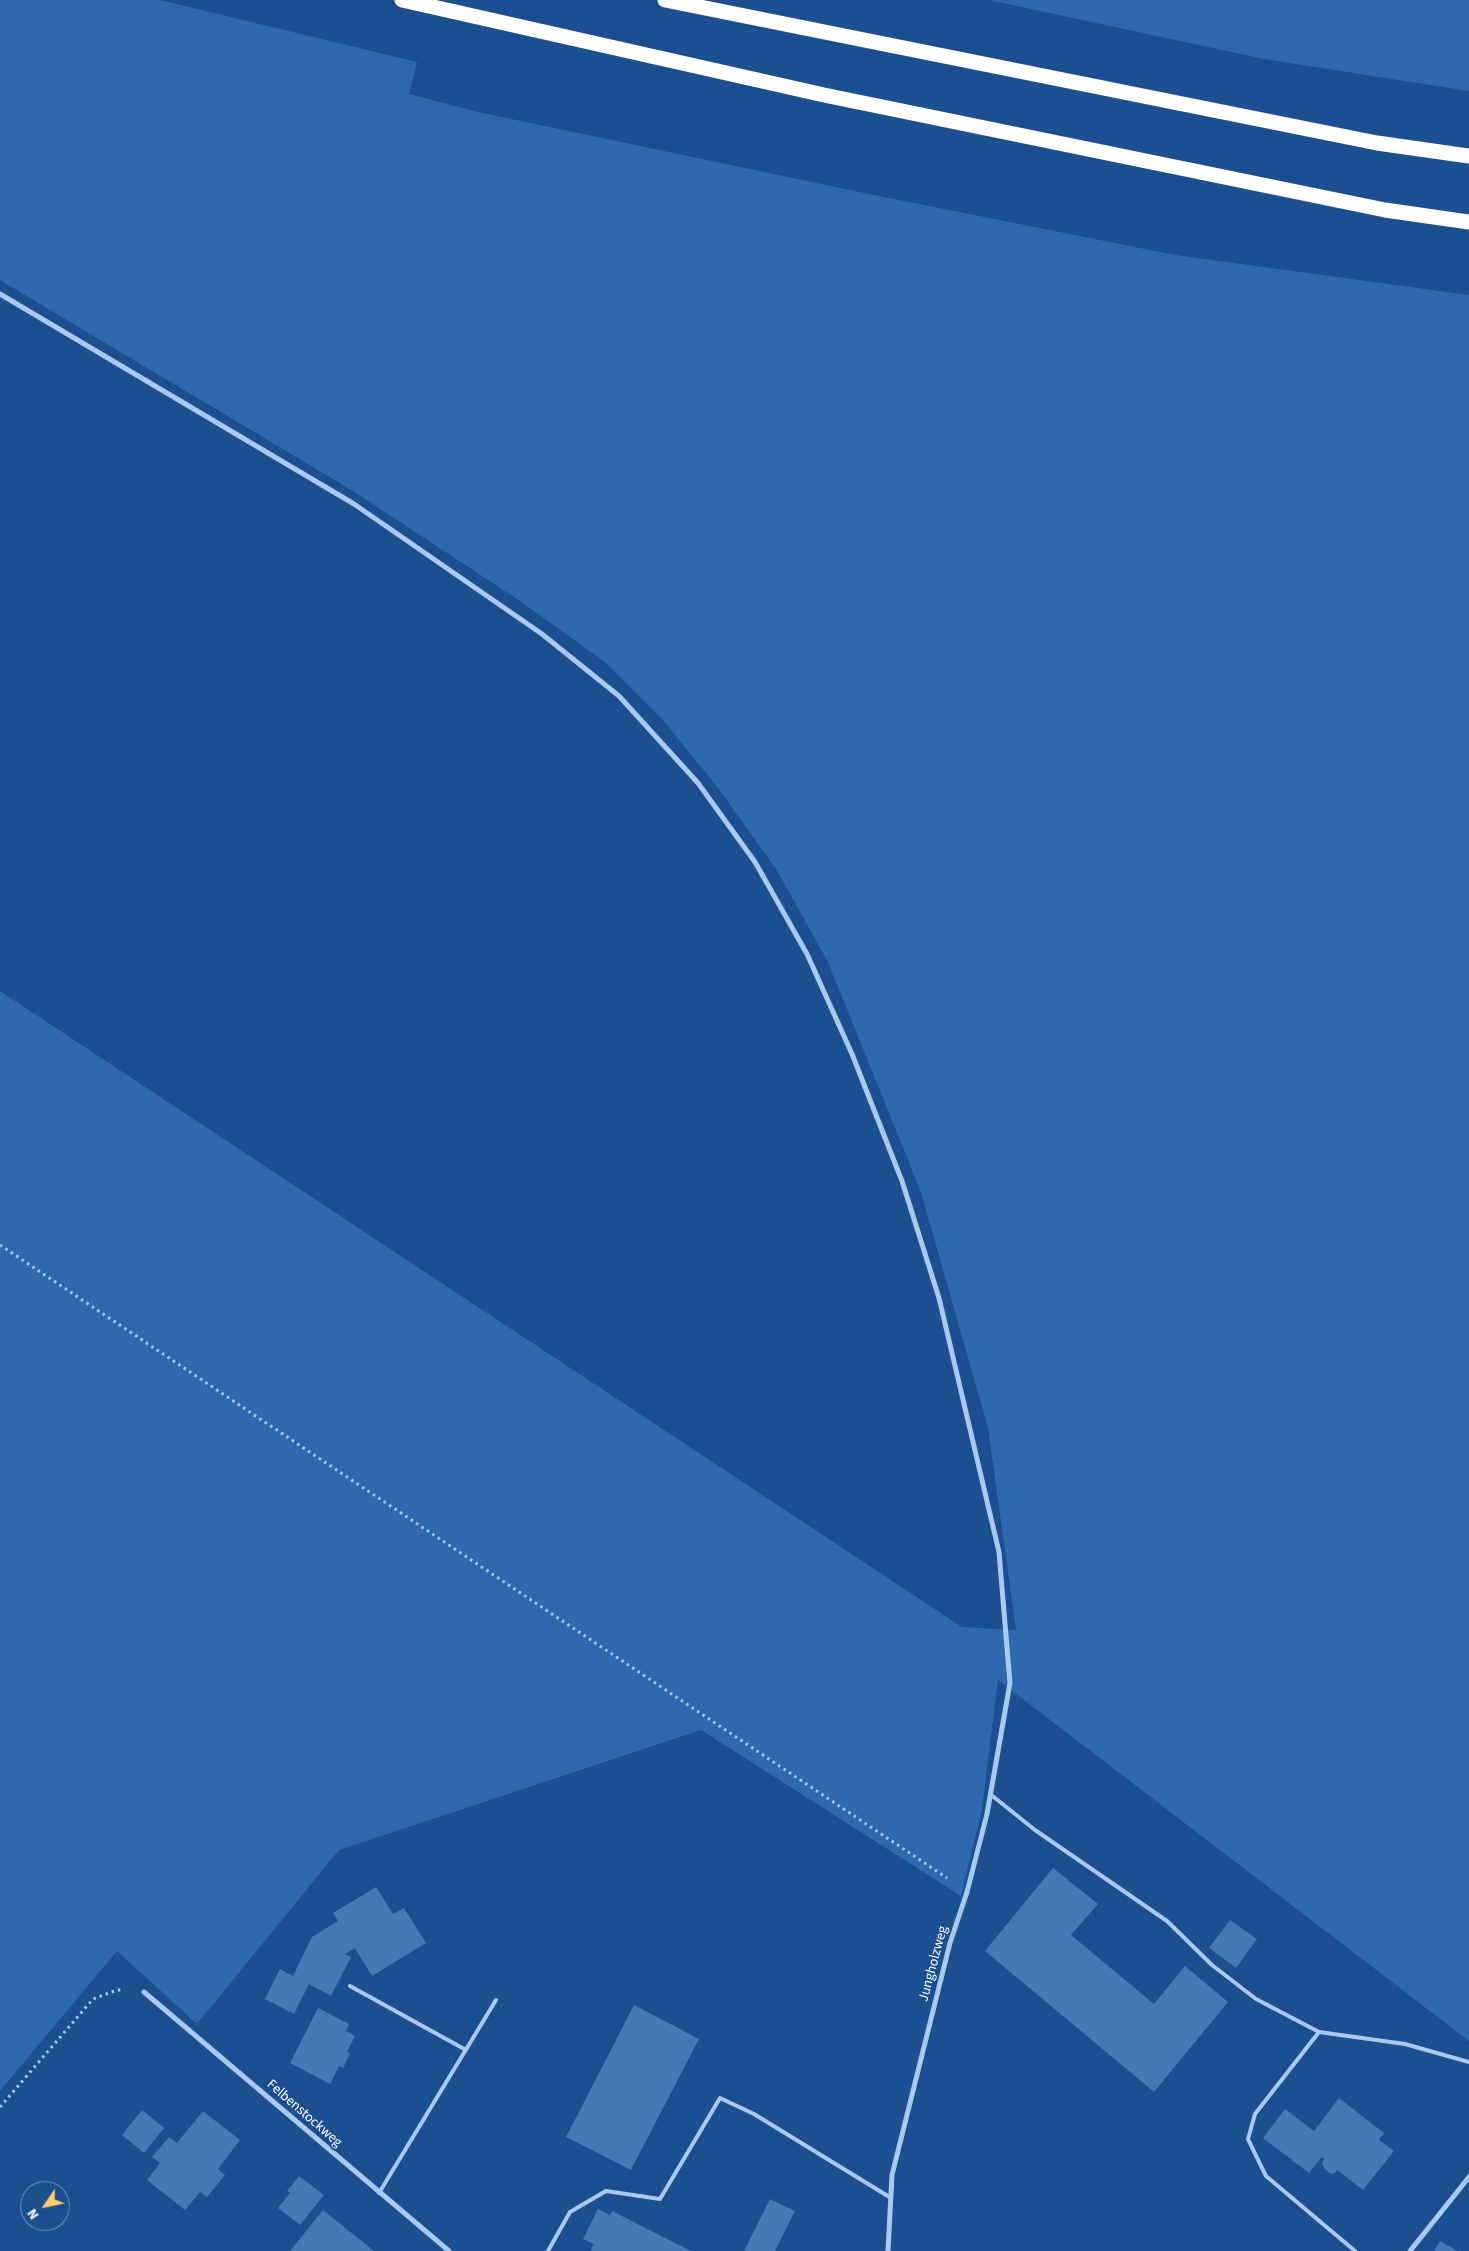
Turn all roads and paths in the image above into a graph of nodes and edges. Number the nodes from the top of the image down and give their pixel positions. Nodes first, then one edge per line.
1 (402, 0) edge
2 (666, 0) edge
3 (1469, 156) edge
4 (1469, 222) edge
5 (0, 294) edge
6 (0, 1245) edge
7 (990, 1794) junction
8 (968, 1892) junction
9 (350, 1986) dead end
10 (144, 1992) joint
11 (496, 2000) dead end
12 (1319, 2032) junction
13 (466, 2050) junction
14 (1469, 2062) edge
15 (0, 2108) edge
16 (1469, 2177) edge
17 (379, 2193) junction
18 (891, 2198) junction
19 (449, 2251) edge
20 (548, 2251) edge
21 (888, 2251) edge
22 (1355, 2251) edge
23 (1410, 2251) edge

1 - 4 highway
2 - 3 highway
5 - 7 street, Jungholzweg
6 - 8 path
7 - 8 street, Jungholzweg
7 - 12 lane
8 - 18 street, Jungholzweg
9 - 13 lane
10 - 15 path
10 - 17 street, Felbenstockweg
11 - 13 lane
12 - 14 lane
12 - 22 lane
13 - 17 lane
16 - 23 street
17 - 19 street, Felbenstockweg
18 - 20 lane
18 - 21 street, Jungholzweg

